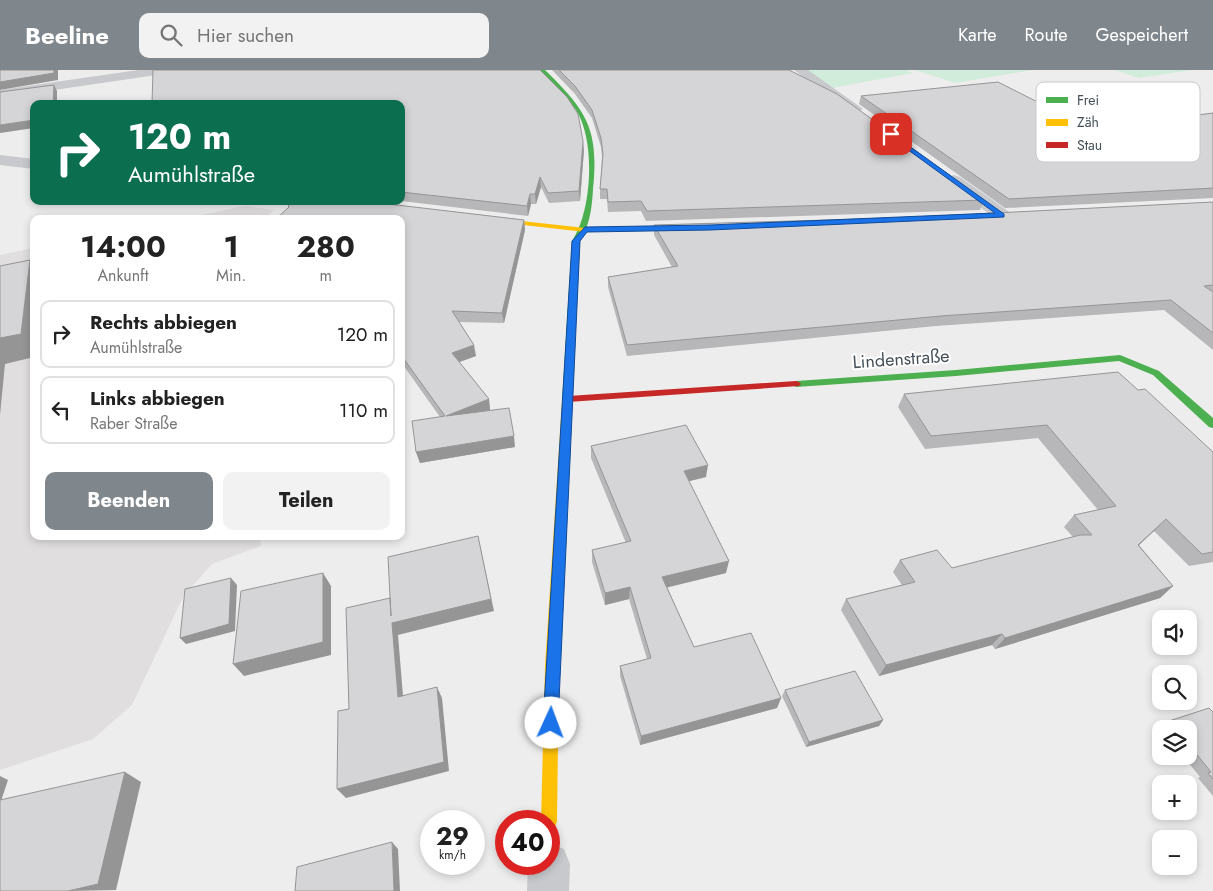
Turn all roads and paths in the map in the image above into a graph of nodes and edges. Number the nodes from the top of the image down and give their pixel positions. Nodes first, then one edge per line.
1 (163, 70) edge
2 (542, 70) edge
3 (800, 70) edge
4 (0, 94) edge
5 (871, 120) edge
6 (0, 160) edge
7 (30, 164) edge
8 (939, 169) edge
9 (1007, 215) joint
10 (983, 216) edge
11 (477, 218) edge
12 (706, 228) edge
13 (585, 230) junction
14 (568, 399) junction
15 (1213, 424) edge
16 (549, 810) edge
17 (548, 875) edge
18 (548, 891) edge

1 - 4 street
2 - 13 street
3 - 5 street
6 - 7 street
8 - 9 street
9 - 10 street
11 - 13 street
12 - 13 street
13 - 14 street
14 - 15 street, Lindenstraße
14 - 16 street
17 - 18 street

